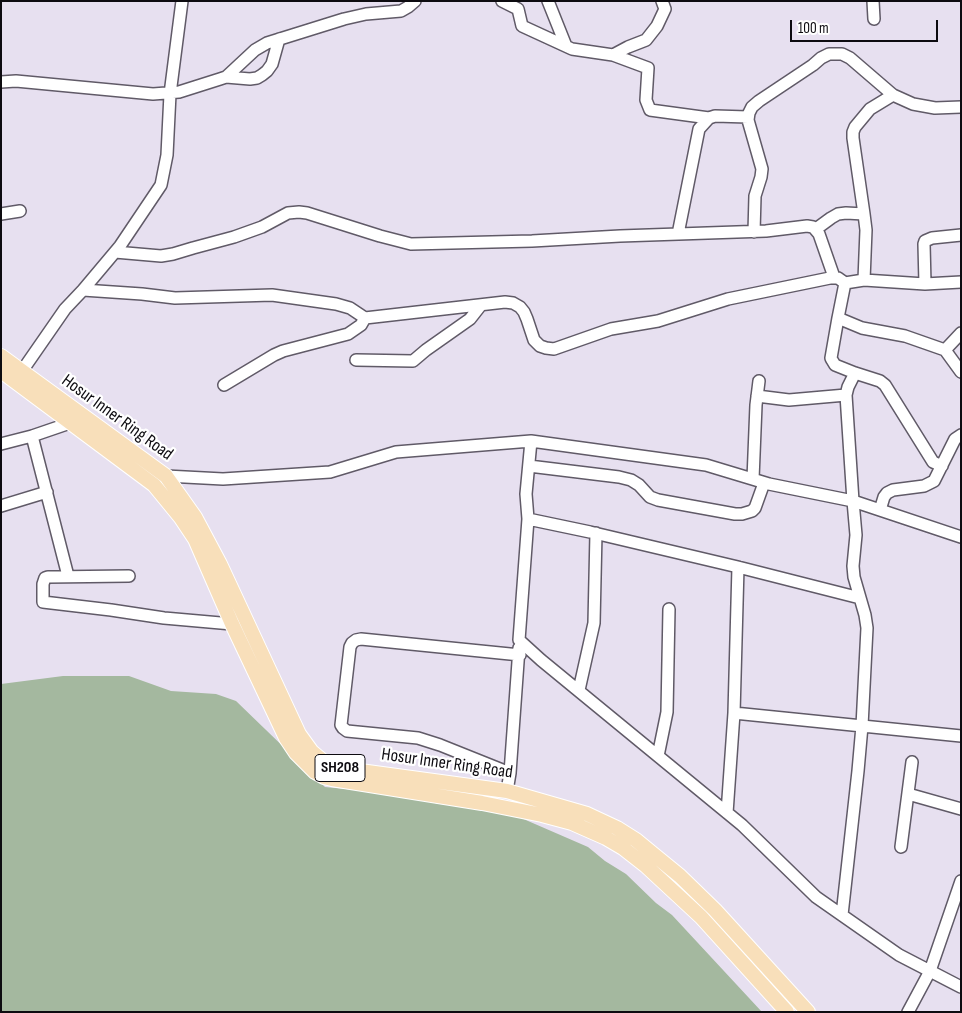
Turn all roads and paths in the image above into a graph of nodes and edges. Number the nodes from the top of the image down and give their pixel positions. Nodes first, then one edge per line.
1 (182, 1) edge
2 (415, 1) edge
3 (502, 1) edge
4 (548, 1) edge
5 (662, 1) edge
6 (873, 1) edge
7 (874, 18) dead end
8 (279, 39) junction
9 (566, 46) junction
10 (613, 55) junction
11 (226, 77) junction
12 (1, 82) edge
13 (170, 94) junction
14 (893, 95) junction
15 (961, 107) edge
16 (748, 117) junction
17 (709, 118) junction
18 (20, 212) dead end
19 (1, 214) edge
20 (864, 214) junction
21 (816, 229) junction
22 (754, 232) junction
23 (678, 234) junction
24 (961, 235) edge
25 (114, 252) junction
26 (834, 277) junction
27 (864, 280) junction
28 (961, 282) edge
29 (845, 283) junction
30 (925, 284) junction
31 (83, 290) junction
32 (481, 304) junction
33 (365, 318) junction
34 (838, 318) junction
35 (961, 333) edge
36 (945, 350) junction
37 (1, 356) edge
38 (356, 360) dead end
39 (1, 371) edge
40 (22, 371) junction
41 (961, 372) edge
42 (855, 374) junction
43 (759, 381) dead end
44 (224, 385) dead end
45 (846, 395) junction
46 (757, 396) junction
47 (70, 423) junction
48 (961, 435) edge
49 (32, 436) junction
50 (531, 442) junction
51 (1, 444) edge
52 (529, 466) junction
53 (942, 466) junction
54 (166, 476) junction
55 (759, 481) junction
56 (154, 485) junction
57 (47, 492) junction
58 (854, 501) junction
59 (1, 506) edge
60 (880, 510) junction
61 (528, 519) junction
62 (596, 533) junction
63 (961, 537) edge
64 (738, 567) junction
65 (68, 576) junction
66 (128, 576) dead end
67 (860, 598) junction
68 (669, 609) dead end
69 (232, 624) junction
70 (519, 640) junction
71 (520, 655) junction
72 (579, 690) junction
73 (734, 713) junction
74 (862, 726) junction
75 (961, 736) edge
76 (658, 756) junction
77 (912, 762) dead end
78 (510, 773) junction
79 (508, 791) junction
80 (908, 794) junction
81 (961, 809) edge
82 (727, 813) junction
83 (901, 847) dead end
84 (961, 881) edge
85 (842, 915) junction
86 (930, 971) junction
87 (961, 987) edge
88 (787, 1012) edge
89 (808, 1012) edge
90 (908, 1012) edge

1 - 13 street
2 - 8 street
3 - 9 street
4 - 9 street
5 - 10 street
6 - 7 street
8 - 11 street
8 - 11 street
9 - 10 street
10 - 17 street
11 - 13 street
12 - 13 street
13 - 25 street
14 - 15 street
14 - 16 street
14 - 20 street
16 - 17 street
16 - 22 street
17 - 23 street
18 - 19 street
20 - 21 street
20 - 27 street
21 - 22 street
21 - 26 street
22 - 23 street
23 - 25 street
24 - 30 street
25 - 31 street
26 - 29 street
26 - 32 street
27 - 29 street
27 - 30 street
28 - 30 street
29 - 34 street
31 - 33 street
31 - 40 street
32 - 33 street
32 - 38 street
33 - 44 street
34 - 36 street
34 - 42 street
35 - 36 street
36 - 41 street
37 - 40 main road, Hosur Inner Ring Road / SH208
39 - 47 main road, Hosur Inner Ring Road / SH208
40 - 54 main road, Hosur Inner Ring Road / SH208
42 - 45 street
42 - 53 street
43 - 46 street
45 - 46 street
45 - 58 street
46 - 55 street
47 - 49 street
47 - 56 main road, Hosur Inner Ring Road / SH208
48 - 53 street
49 - 51 street
49 - 57 street
50 - 52 street
50 - 54 street
50 - 55 street
52 - 55 street
52 - 61 street
53 - 60 street
54 - 56 street
54 - 79 main road, Hosur Inner Ring Road / SH208
55 - 58 street
56 - 69 main road, Hosur Inner Ring Road / SH208
57 - 59 street
57 - 65 street
58 - 60 street
58 - 67 street
60 - 63 street
61 - 62 street
61 - 70 street
62 - 64 street
62 - 72 street
64 - 67 street
64 - 73 street
65 - 66 street
65 - 69 street
67 - 74 street
68 - 76 street
69 - 88 main road, Hosur Inner Ring Road / SH208
70 - 71 street
70 - 72 street
71 - 78 street
71 - 78 street
72 - 76 street
73 - 74 street
73 - 82 street
74 - 75 street
74 - 85 street
76 - 82 street
77 - 80 street
78 - 79 street
79 - 89 main road, Hosur Inner Ring Road / SH208
80 - 81 street
80 - 83 street
82 - 85 street
84 - 86 street
85 - 86 street
86 - 87 street
86 - 90 street

